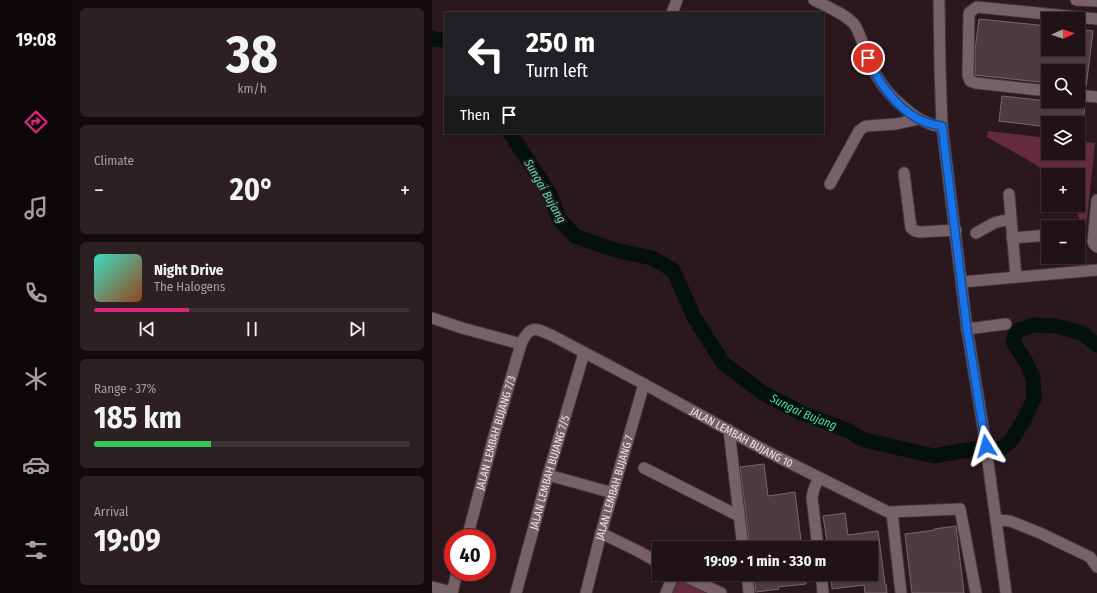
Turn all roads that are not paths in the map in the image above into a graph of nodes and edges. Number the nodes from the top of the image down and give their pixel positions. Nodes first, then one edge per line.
1 (678, 0) edge
2 (814, 0) edge
3 (939, 0) edge
4 (1076, 0) edge
5 (1097, 1) edge
6 (672, 12) edge
7 (1097, 19) edge
8 (1041, 90) edge
9 (1085, 95) edge
10 (1097, 97) edge
11 (919, 119) junction
12 (942, 126) junction
13 (904, 173) dead end
14 (830, 184) dead end
15 (1009, 194) dead end
16 (1097, 200) edge
17 (1010, 220) junction
18 (956, 230) junction
19 (976, 233) dead end
20 (1041, 236) edge
21 (1012, 238) junction
22 (1097, 247) edge
23 (1097, 270) edge
24 (1016, 277) junction
25 (962, 282) junction
26 (432, 318) edge
27 (1006, 324) dead end
28 (967, 329) junction
29 (531, 330) joint
30 (521, 344) junction
31 (584, 353) junction
32 (644, 384) junction
33 (729, 430) junction
34 (644, 468) dead end
35 (548, 475) junction
36 (820, 478) junction
37 (613, 493) junction
38 (892, 512) junction
39 (739, 516) junction
40 (997, 520) junction
41 (469, 529) edge
42 (601, 533) junction
43 (742, 541) edge
44 (817, 541) edge
45 (652, 558) edge
46 (1097, 567) edge
47 (455, 581) edge
48 (671, 581) edge
49 (695, 581) edge
50 (747, 581) edge
51 (822, 581) edge
52 (432, 587) edge
53 (452, 593) edge
54 (516, 593) edge
55 (586, 593) edge
56 (666, 593) edge
57 (721, 593) edge
58 (749, 593) edge
59 (823, 593) edge
60 (902, 593) edge
61 (976, 593) edge
62 (1006, 593) edge

1 - 6 street
2 - 11 street
3 - 12 street
4 - 5 street
7 - 8 street
9 - 10 street
11 - 12 street
11 - 14 street
12 - 18 street
13 - 18 street
15 - 17 street
16 - 22 street
17 - 19 street
17 - 21 street
18 - 25 street
20 - 21 street
21 - 24 street
23 - 24 street
24 - 25 street
25 - 28 street
26 - 30 street
27 - 28 street
28 - 40 street
29 - 30 street, JALAN LEMBAH BUJANG 7/3
29 - 31 street, JALAN LEMBAH BUJANG 10
30 - 41 street, JALAN LEMBAH BUJANG 7/3
31 - 32 street, JALAN LEMBAH BUJANG 10
31 - 35 street, JALAN LEMBAH BUJANG 7/5
32 - 33 street, JALAN LEMBAH BUJANG 10
32 - 37 street, JALAN LEMBAH BUJANG 7
33 - 36 street, JALAN LEMBAH BUJANG 10
33 - 39 street
34 - 39 street
35 - 37 street
35 - 54 street, JALAN LEMBAH BUJANG 7/5
36 - 38 street, JALAN LEMBAH BUJANG 10
36 - 44 street
37 - 42 street, JALAN LEMBAH BUJANG 7
38 - 60 street
38 - 61 street, JALAN LEMBAH BUJANG 10
39 - 43 street
40 - 46 street
40 - 62 street
42 - 45 street
42 - 55 street, JALAN LEMBAH BUJANG 7
47 - 53 street
48 - 56 street
49 - 57 street
50 - 58 street
51 - 59 street
52 - 53 street

